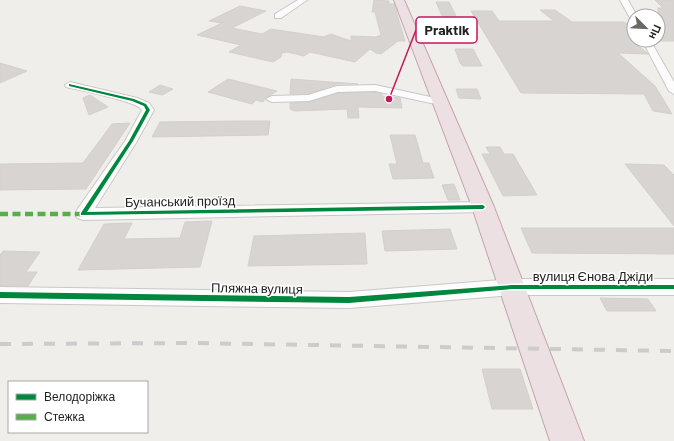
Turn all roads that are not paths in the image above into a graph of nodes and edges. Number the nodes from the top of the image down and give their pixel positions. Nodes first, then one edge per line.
1 (303, 0) edge
2 (399, 0) edge
3 (278, 16) dead end
4 (414, 38) junction
5 (473, 38) dead end
6 (650, 48) edge
7 (70, 85) dead end
8 (674, 91) edge
9 (272, 99) dead end
10 (440, 102) junction
11 (482, 207) junction
12 (512, 287) junction
13 (674, 287) edge
14 (0, 295) edge
15 (567, 441) edge

1 - 3 street
2 - 4 highway
4 - 5 street
4 - 10 highway
6 - 8 street
7 - 11 street, Бучанський проїзд
9 - 10 street
10 - 11 highway
11 - 12 highway
12 - 13 street, вулиця Єнова Джіди
12 - 14 street, Пляжна вулиця
12 - 15 highway

